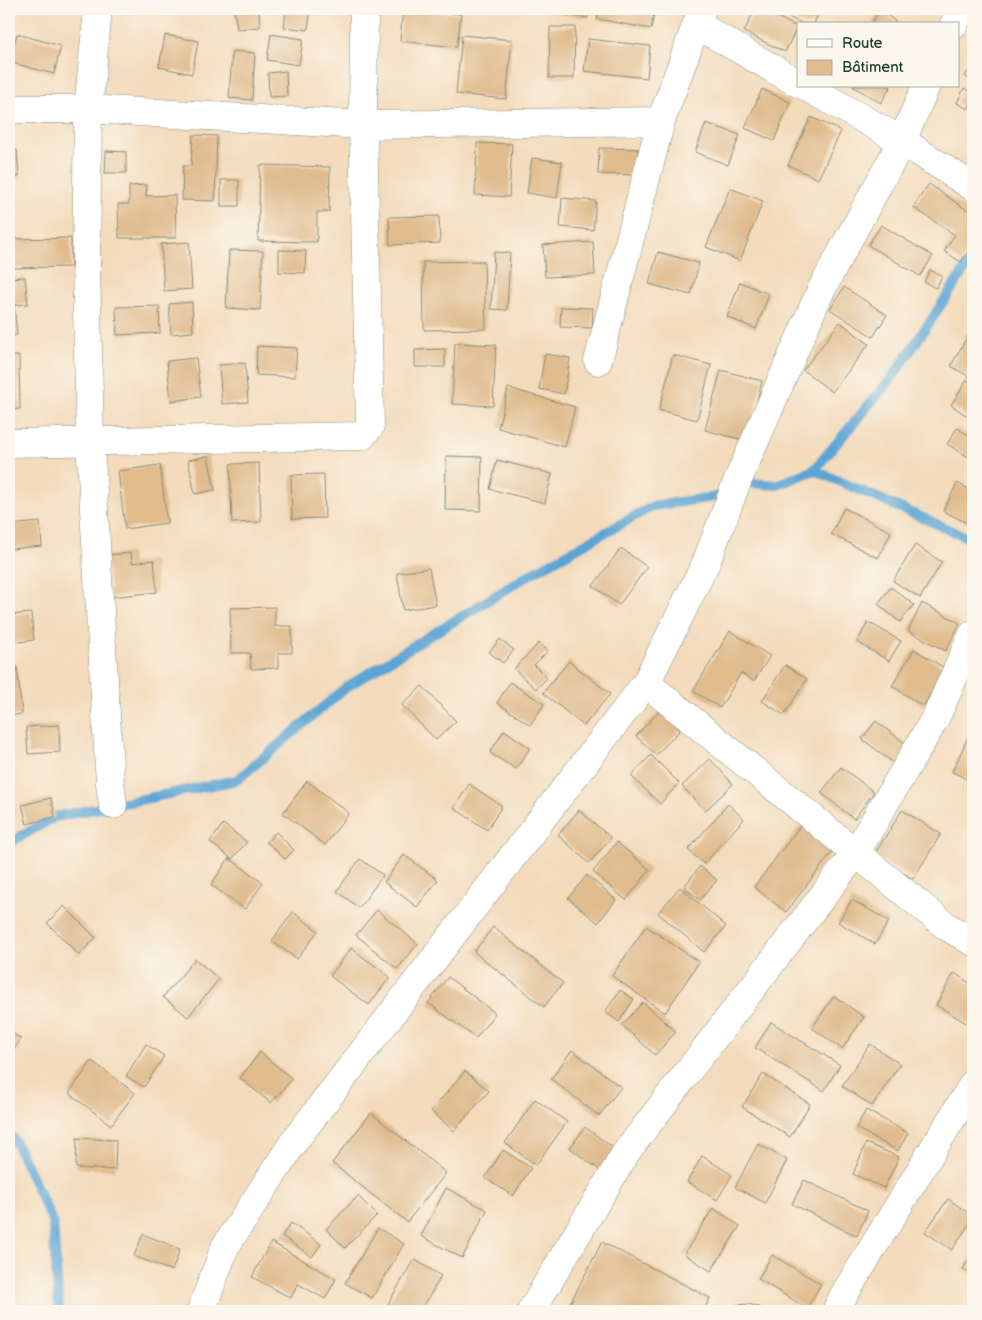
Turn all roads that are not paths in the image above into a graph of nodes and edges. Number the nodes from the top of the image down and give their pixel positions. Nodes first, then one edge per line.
1 (98, 9) edge
2 (364, 9) edge
3 (960, 9) edge
4 (700, 17) edge
5 (955, 22) edge
6 (797, 82) edge
7 (809, 88) edge
8 (925, 88) edge
9 (9, 109) edge
10 (88, 110) junction
11 (661, 120) junction
12 (363, 125) junction
13 (902, 141) junction
14 (973, 187) edge
15 (598, 361) dead end
16 (90, 440) junction
17 (9, 442) edge
18 (973, 634) edge
19 (646, 683) junction
20 (114, 805) dead end
21 (855, 854) junction
22 (973, 942) edge
23 (973, 1084) edge
24 (201, 1311) edge
25 (531, 1311) edge
26 (836, 1311) edge

1 - 10 street
2 - 12 street
3 - 5 street
4 - 6 street
4 - 11 street
7 - 13 street
8 - 13 street
9 - 10 street
10 - 12 street
10 - 16 street
11 - 12 street
11 - 15 street
12 - 16 street
13 - 14 street
13 - 19 street
16 - 17 street
16 - 20 street
18 - 21 street
19 - 21 street
19 - 24 street
21 - 22 street
21 - 25 street
23 - 26 street

